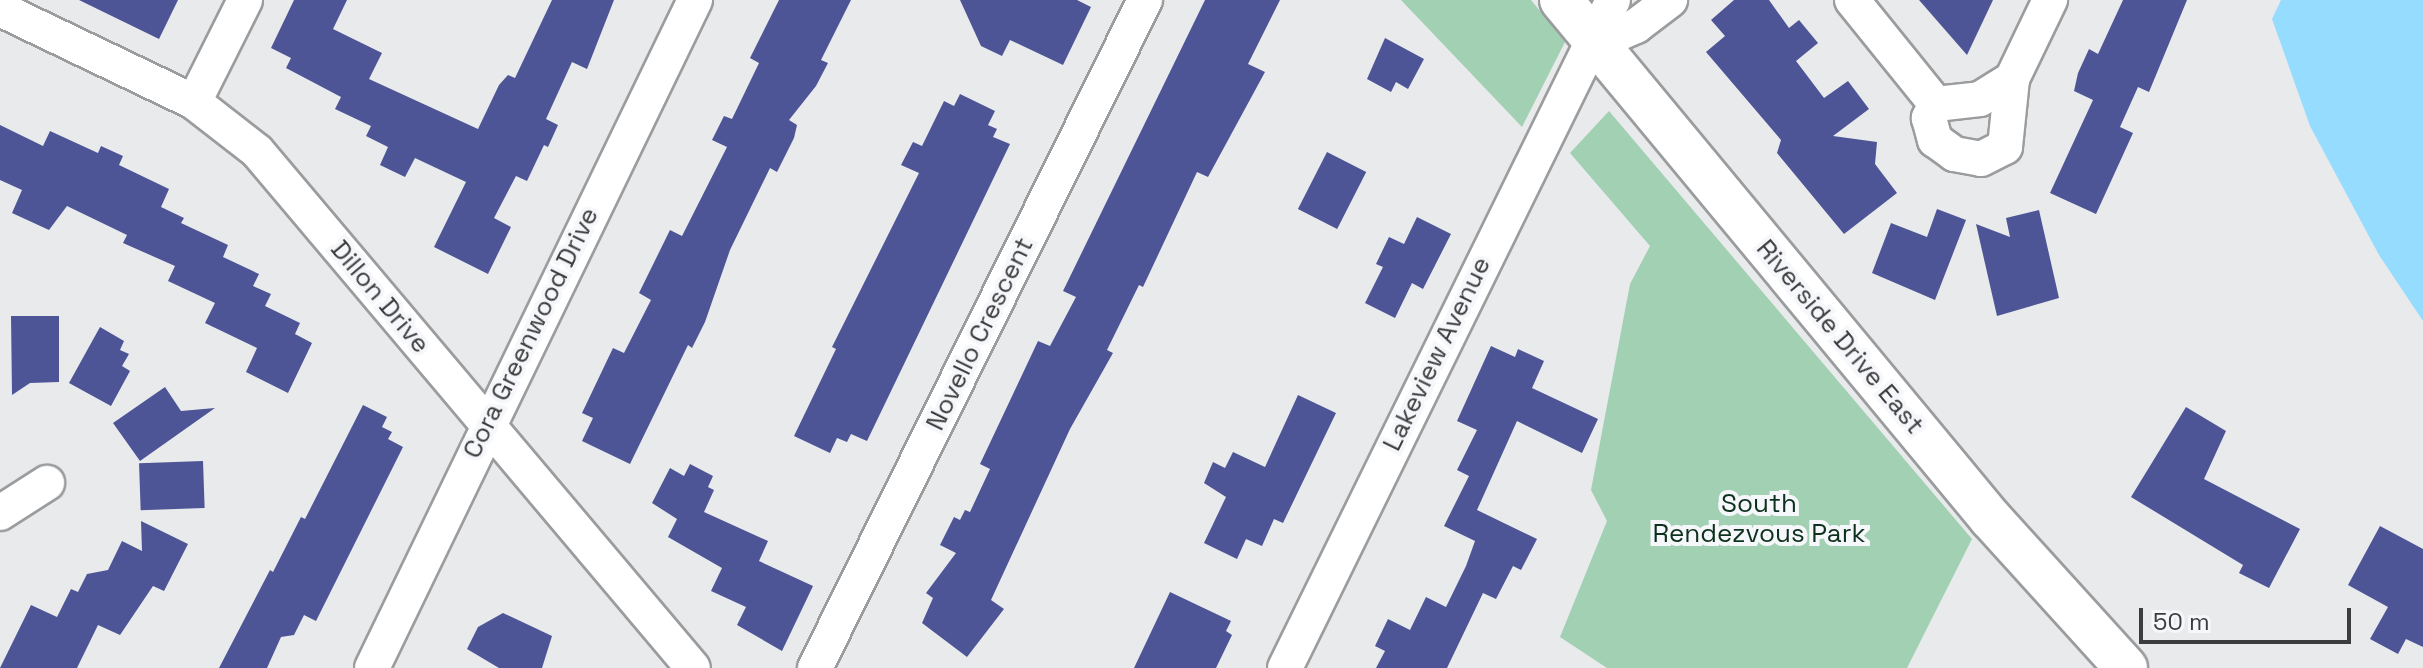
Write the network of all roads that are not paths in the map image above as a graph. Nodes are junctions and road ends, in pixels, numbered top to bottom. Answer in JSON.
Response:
{"nodes":[{"id":1,"x":245,"y":0,"type":"edge"},
{"id":2,"x":695,"y":0,"type":"edge"},
{"id":3,"x":1145,"y":0,"type":"edge"},
{"id":4,"x":1561,"y":0,"type":"edge"},
{"id":5,"x":1613,"y":0,"type":"edge"},
{"id":6,"x":1670,"y":0,"type":"edge"},
{"id":7,"x":1852,"y":0,"type":"edge"},
{"id":8,"x":2050,"y":0,"type":"edge"},
{"id":9,"x":0,"y":9,"type":"edge"},
{"id":10,"x":1595,"y":44,"type":"junction"},
{"id":11,"x":2012,"y":79,"type":"junction"},
{"id":12,"x":194,"y":102,"type":"junction"},
{"id":13,"x":1936,"y":104,"type":"junction"},
{"id":14,"x":488,"y":426,"type":"junction"},
{"id":15,"x":47,"y":483,"type":"dead end"},
{"id":16,"x":0,"y":513,"type":"edge"},
{"id":17,"x":372,"y":668,"type":"edge"},
{"id":18,"x":693,"y":668,"type":"edge"},
{"id":19,"x":815,"y":668,"type":"edge"},
{"id":20,"x":1285,"y":668,"type":"edge"},
{"id":21,"x":2126,"y":668,"type":"edge"}],
"edges":[{"from":1,"to":12,"type":"street"},
{"from":2,"to":14,"type":"street","name":"Cora Greenwood Drive"},
{"from":3,"to":19,"type":"street","name":"Novello Crescent"},
{"from":4,"to":10,"type":"main road","name":"Riverside Drive East"},
{"from":5,"to":10,"type":"street","name":"Lakeview Avenue"},
{"from":6,"to":10,"type":"street"},
{"from":7,"to":13,"type":"street"},
{"from":8,"to":11,"type":"street"},
{"from":9,"to":12,"type":"street","name":"Dillon Drive"},
{"from":10,"to":20,"type":"street","name":"Lakeview Avenue"},
{"from":10,"to":21,"type":"main road","name":"Riverside Drive East"},
{"from":11,"to":13,"type":"street"},
{"from":11,"to":13,"type":"street"},
{"from":12,"to":14,"type":"street","name":"Dillon Drive"},
{"from":14,"to":17,"type":"street","name":"Cora Greenwood Drive"},
{"from":14,"to":18,"type":"street","name":"Dillon Drive"},
{"from":15,"to":16,"type":"street"}]}
